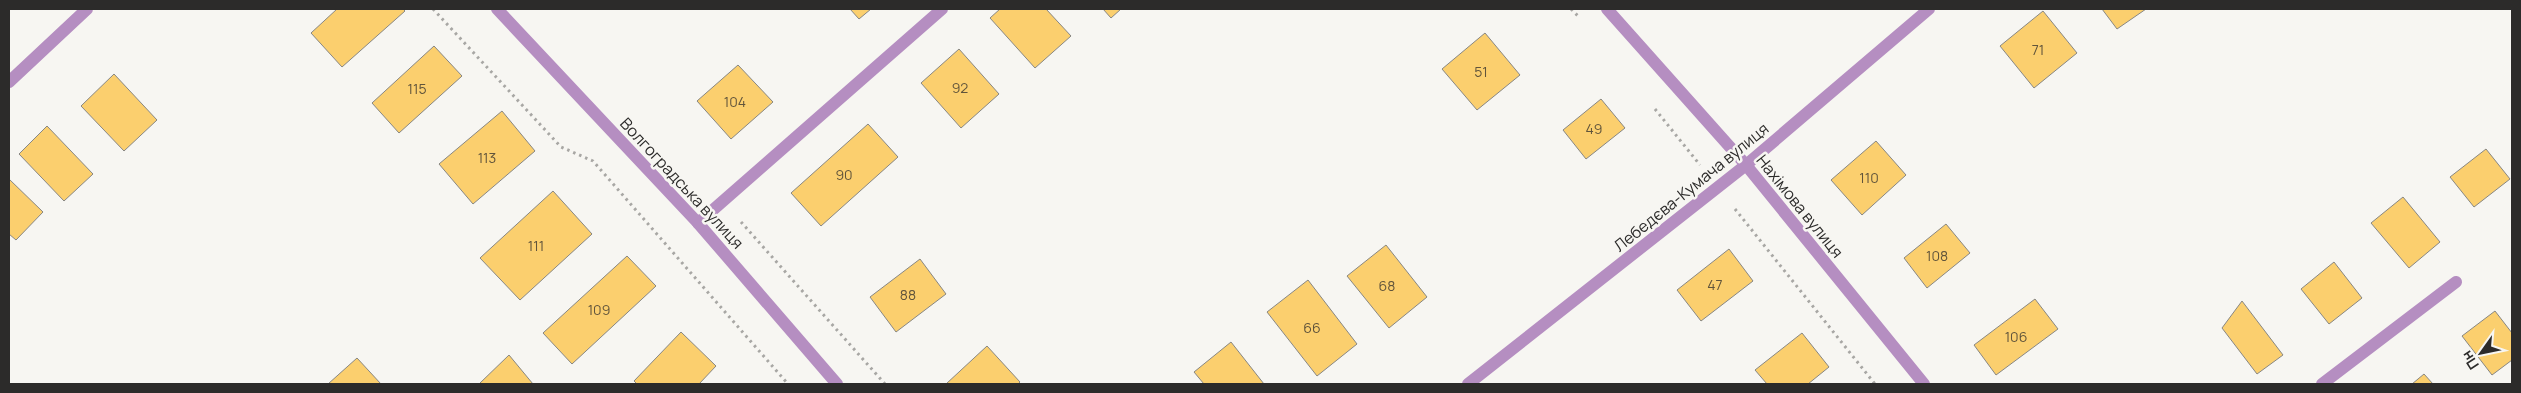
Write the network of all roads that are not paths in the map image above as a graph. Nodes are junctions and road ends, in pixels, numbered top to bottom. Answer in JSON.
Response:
{"nodes":[{"id":1,"x":87,"y":9,"type":"edge"},
{"id":2,"x":497,"y":9,"type":"edge"},
{"id":3,"x":942,"y":9,"type":"edge"},
{"id":4,"x":1607,"y":9,"type":"edge"},
{"id":5,"x":1929,"y":9,"type":"edge"},
{"id":6,"x":9,"y":82,"type":"edge"},
{"id":7,"x":1746,"y":165,"type":"junction"},
{"id":8,"x":698,"y":222,"type":"junction"},
{"id":9,"x":2456,"y":282,"type":"dead end"},
{"id":10,"x":837,"y":384,"type":"edge"},
{"id":11,"x":1468,"y":384,"type":"edge"},
{"id":12,"x":1924,"y":384,"type":"edge"},
{"id":13,"x":2322,"y":384,"type":"edge"}],
"edges":[{"from":1,"to":6,"type":"street"},
{"from":2,"to":8,"type":"street","name":"Волгоградська вулиця"},
{"from":3,"to":8,"type":"street"},
{"from":4,"to":7,"type":"street","name":"Нахімова вулиця"},
{"from":5,"to":7,"type":"street","name":"Лебедєва-Кумача вулиця"},
{"from":7,"to":11,"type":"street","name":"Лебедєва-Кумача вулиця"},
{"from":7,"to":12,"type":"street","name":"Нахімова вулиця"},
{"from":8,"to":10,"type":"street","name":"Волгоградська вулиця"},
{"from":9,"to":13,"type":"street"}]}
